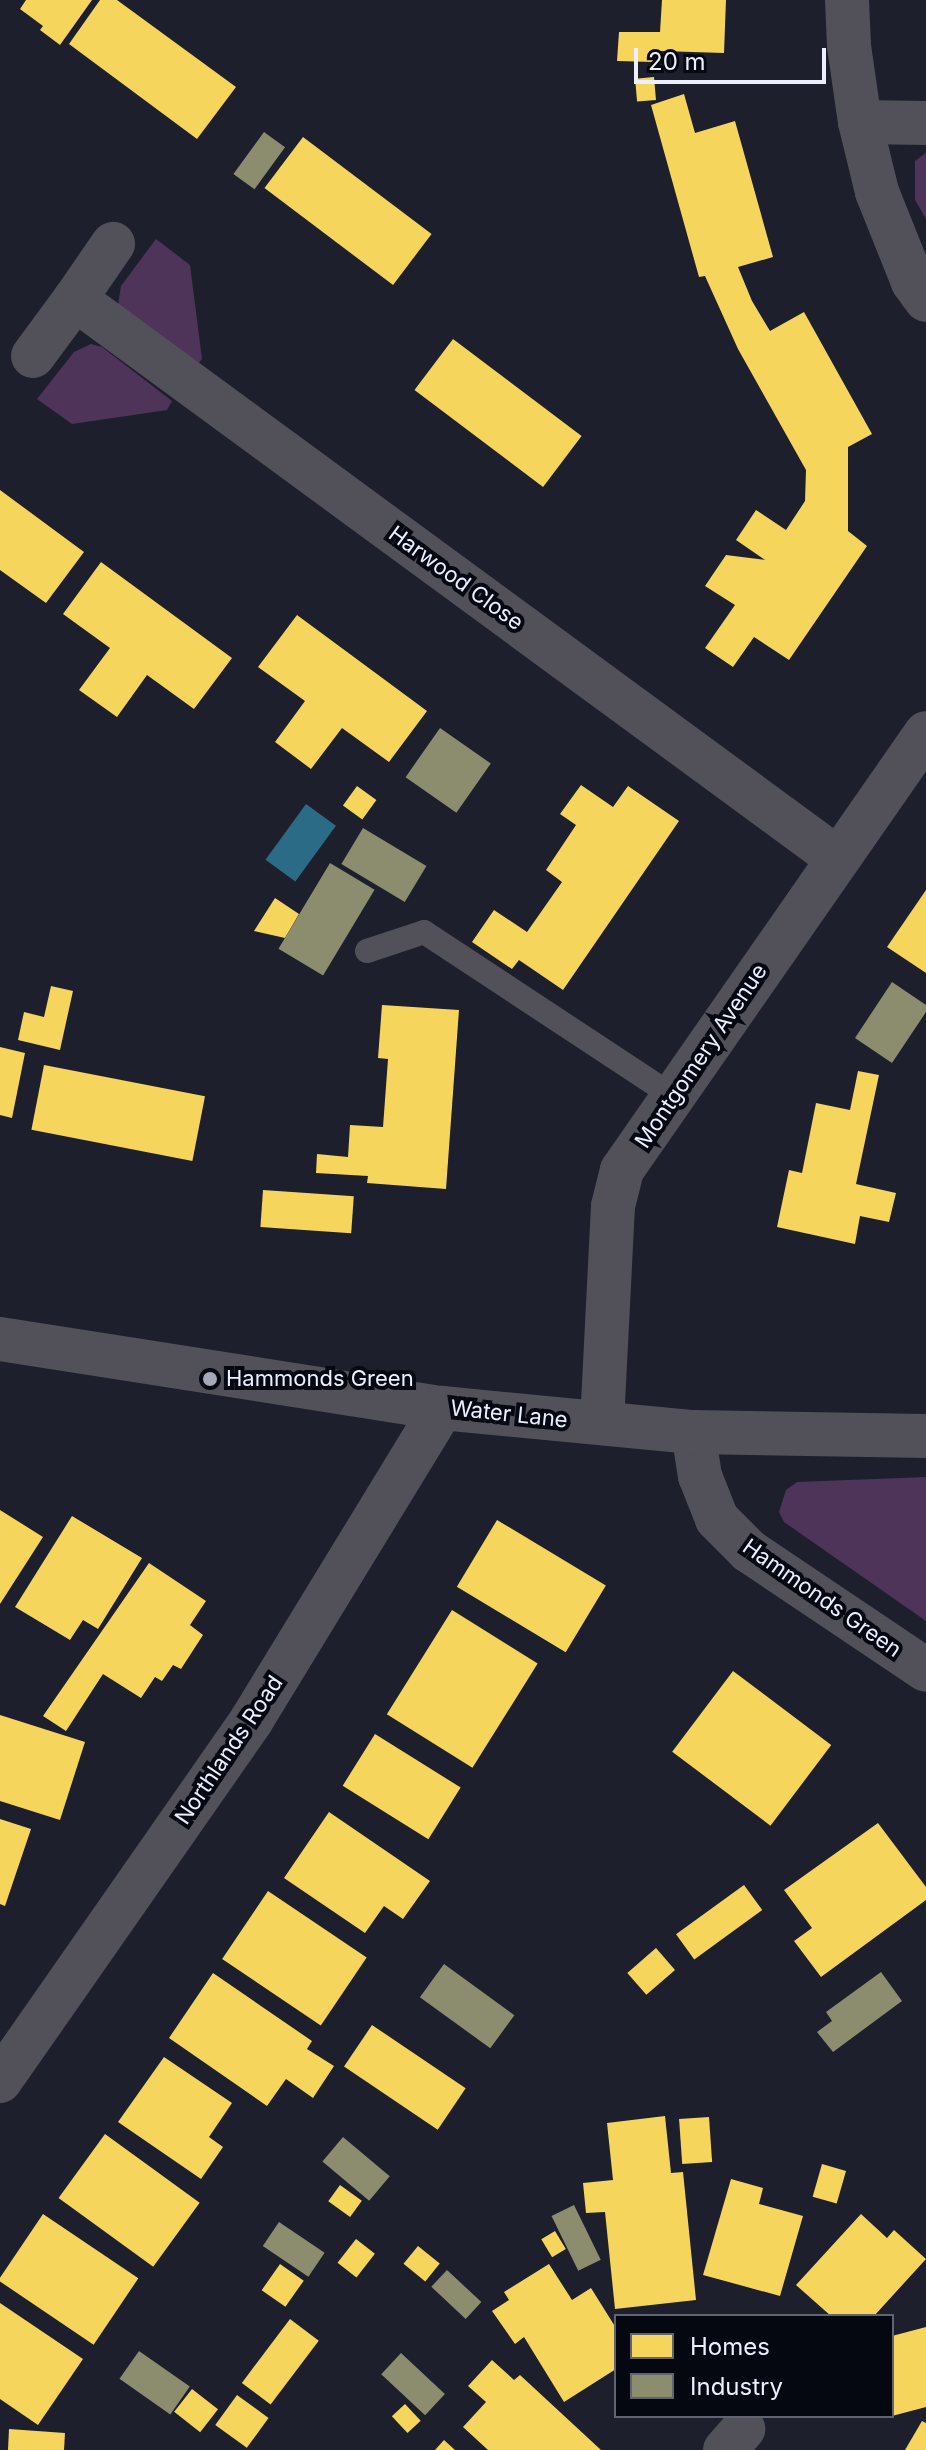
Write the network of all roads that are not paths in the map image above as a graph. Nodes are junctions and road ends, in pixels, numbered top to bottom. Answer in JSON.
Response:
{"nodes":[{"id":1,"x":847,"y":0,"type":"edge"},
{"id":2,"x":860,"y":122,"type":"junction"},
{"id":3,"x":926,"y":123,"type":"edge"},
{"id":4,"x":113,"y":244,"type":"dead end"},
{"id":5,"x":75,"y":299,"type":"junction"},
{"id":6,"x":926,"y":300,"type":"edge"},
{"id":7,"x":33,"y":356,"type":"dead end"},
{"id":8,"x":926,"y":733,"type":"edge"},
{"id":9,"x":837,"y":858,"type":"junction"},
{"id":10,"x":367,"y":951,"type":"dead end"},
{"id":11,"x":673,"y":1096,"type":"junction"},
{"id":12,"x":0,"y":1339,"type":"edge"},
{"id":13,"x":442,"y":1408,"type":"junction"},
{"id":14,"x":602,"y":1423,"type":"junction"},
{"id":15,"x":693,"y":1432,"type":"junction"},
{"id":16,"x":926,"y":1436,"type":"edge"},
{"id":17,"x":926,"y":1670,"type":"edge"},
{"id":18,"x":0,"y":2081,"type":"edge"}],
"edges":[{"from":1,"to":2,"type":"street"},
{"from":2,"to":3,"type":"street"},
{"from":2,"to":6,"type":"street"},
{"from":4,"to":5,"type":"street"},
{"from":5,"to":7,"type":"street"},
{"from":5,"to":9,"type":"street","name":"Harwood Close"},
{"from":8,"to":9,"type":"street","name":"Montgomery Avenue"},
{"from":9,"to":11,"type":"street","name":"Montgomery Avenue"},
{"from":10,"to":11,"type":"lane"},
{"from":11,"to":14,"type":"street","name":"Montgomery Avenue"},
{"from":12,"to":13,"type":"street","name":"Water Lane"},
{"from":13,"to":14,"type":"street","name":"Water Lane"},
{"from":13,"to":18,"type":"street","name":"Northlands Road"},
{"from":14,"to":15,"type":"street","name":"Water Lane"},
{"from":15,"to":16,"type":"street","name":"Water Lane"},
{"from":15,"to":17,"type":"street","name":"Hammonds Green"}]}
